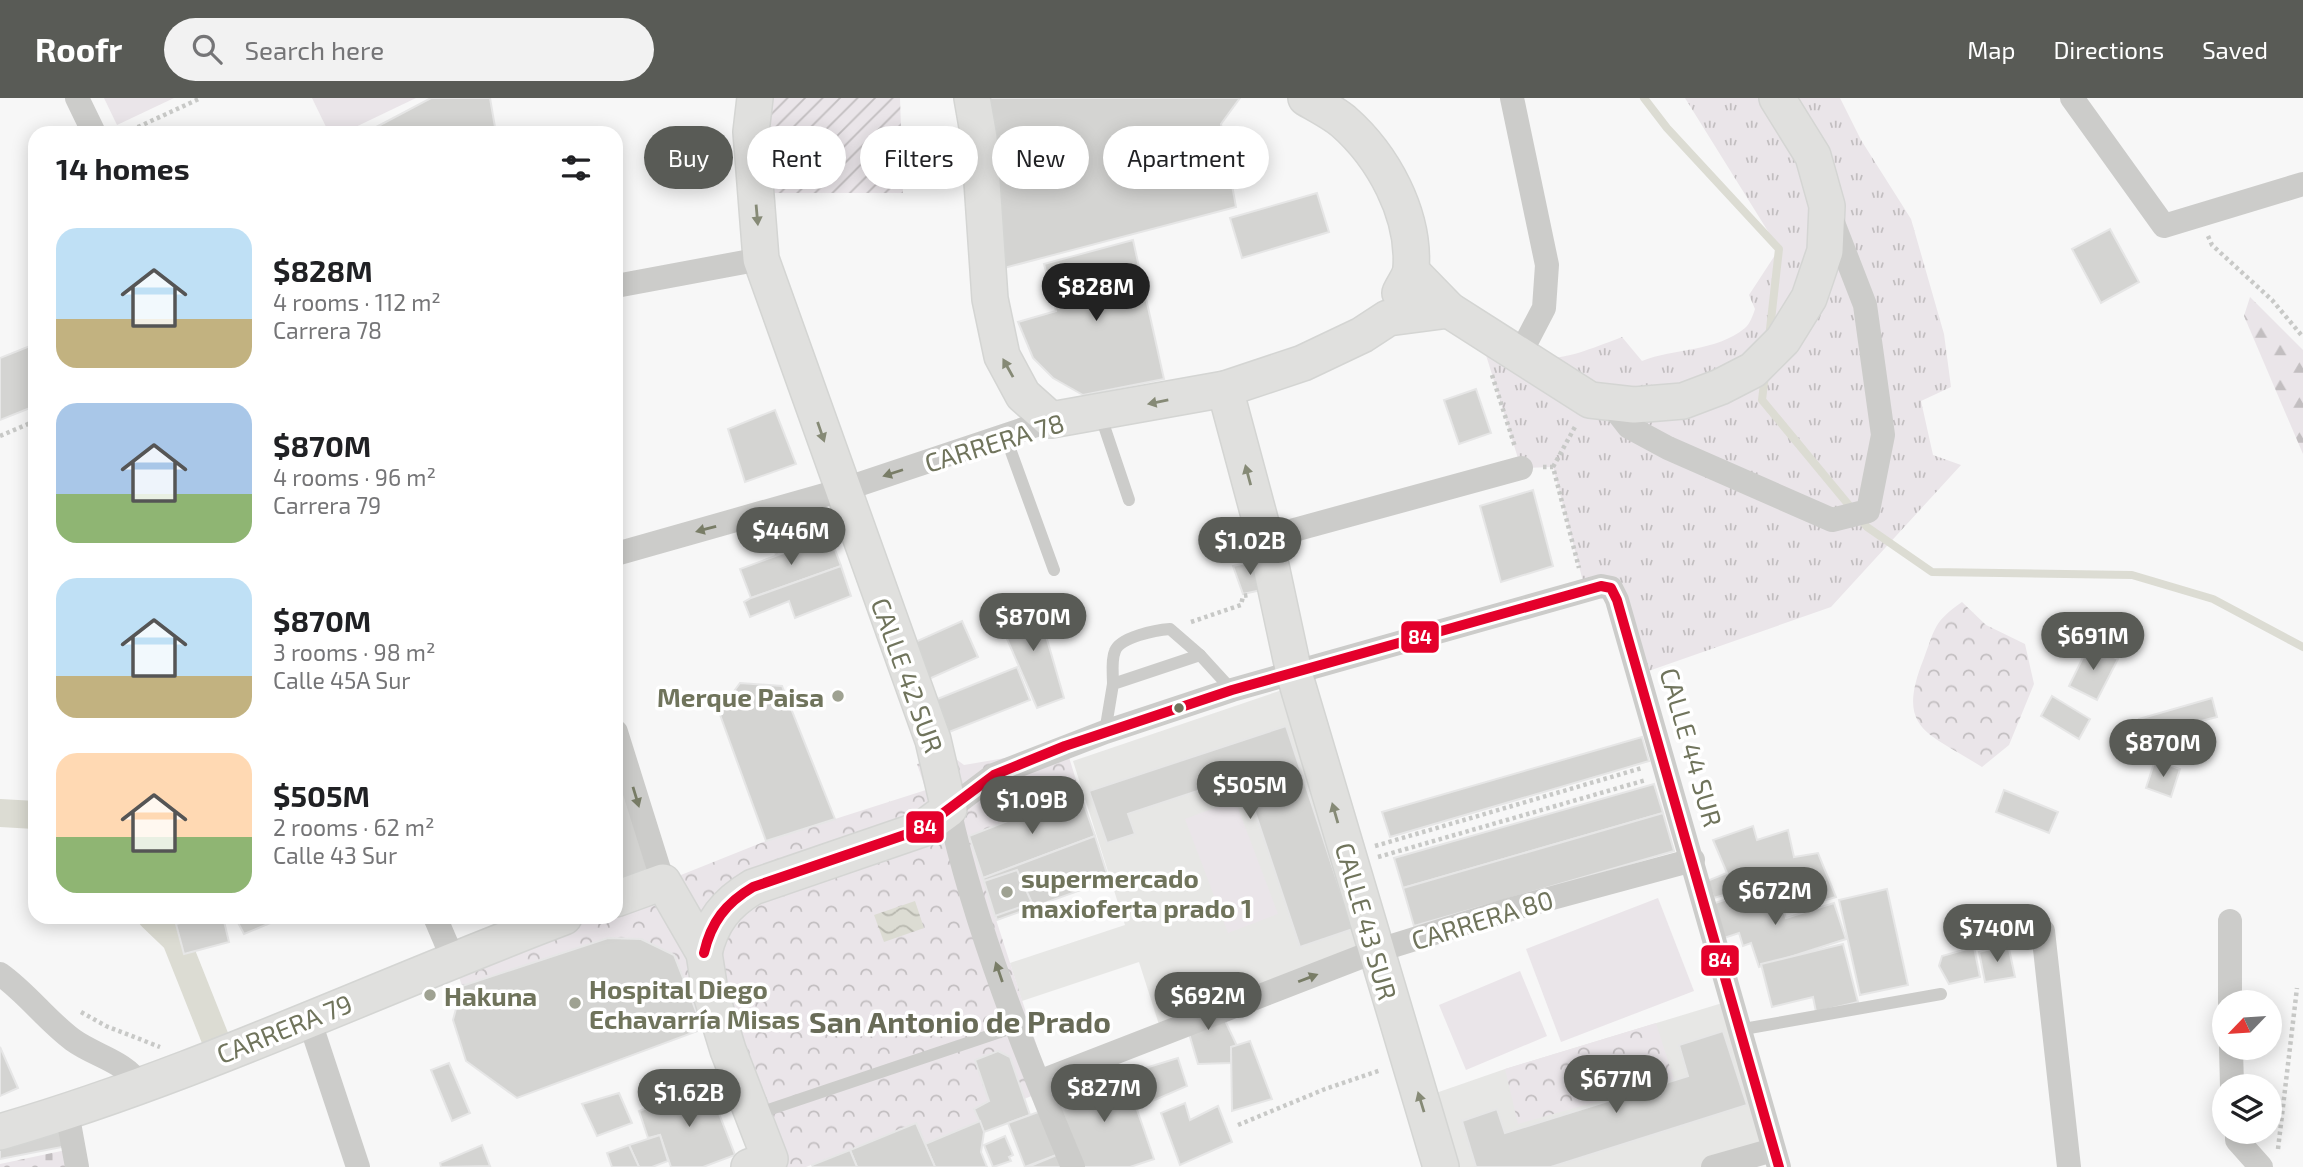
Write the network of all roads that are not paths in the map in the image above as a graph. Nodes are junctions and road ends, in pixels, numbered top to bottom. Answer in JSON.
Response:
{"nodes":[{"id":1,"x":77,"y":98,"type":"edge"},
{"id":2,"x":755,"y":98,"type":"edge"},
{"id":3,"x":972,"y":98,"type":"edge"},
{"id":4,"x":1306,"y":98,"type":"edge"},
{"id":5,"x":1512,"y":98,"type":"edge"},
{"id":6,"x":1777,"y":98,"type":"edge"},
{"id":7,"x":2072,"y":98,"type":"edge"},
{"id":8,"x":91,"y":126,"type":"edge"},
{"id":9,"x":2303,"y":184,"type":"edge"},
{"id":10,"x":1827,"y":206,"type":"junction"},
{"id":11,"x":761,"y":259,"type":"junction"},
{"id":12,"x":1411,"y":271,"type":"junction"},
{"id":13,"x":623,"y":285,"type":"edge"},
{"id":14,"x":1449,"y":310,"type":"junction"},
{"id":15,"x":1388,"y":318,"type":"junction"},
{"id":16,"x":1504,"y":361,"type":"junction"},
{"id":17,"x":1225,"y":389,"type":"junction"},
{"id":18,"x":1612,"y":403,"type":"junction"},
{"id":19,"x":1100,"y":413,"type":"junction"},
{"id":20,"x":1051,"y":421,"type":"junction"},
{"id":21,"x":1005,"y":435,"type":"junction"},
{"id":22,"x":1521,"y":468,"type":"road end"},
{"id":23,"x":842,"y":489,"type":"junction"},
{"id":24,"x":1129,"y":500,"type":"dead end"},
{"id":25,"x":1265,"y":538,"type":"junction"},
{"id":26,"x":623,"y":552,"type":"edge"},
{"id":27,"x":1054,"y":570,"type":"dead end"},
{"id":28,"x":1200,"y":655,"type":"junction"},
{"id":29,"x":1294,"y":673,"type":"junction"},
{"id":30,"x":1113,"y":684,"type":"junction"},
{"id":31,"x":1232,"y":690,"type":"junction"},
{"id":32,"x":1105,"y":732,"type":"junction"},
{"id":33,"x":623,"y":753,"type":"edge"},
{"id":34,"x":948,"y":810,"type":"junction"},
{"id":35,"x":1693,"y":860,"type":"junction"},
{"id":36,"x":668,"y":890,"type":"junction"},
{"id":37,"x":623,"y":898,"type":"edge"},
{"id":38,"x":733,"y":899,"type":"junction"},
{"id":39,"x":2230,"y":921,"type":"dead end"},
{"id":40,"x":438,"y":924,"type":"edge"},
{"id":41,"x":546,"y":924,"type":"edge"},
{"id":42,"x":2043,"y":931,"type":"dead end"},
{"id":43,"x":1376,"y":951,"type":"junction"},
{"id":44,"x":704,"y":953,"type":"junction"},
{"id":45,"x":453,"y":959,"type":"junction"},
{"id":46,"x":0,"y":974,"type":"edge"},
{"id":47,"x":2231,"y":990,"type":"edge"},
{"id":48,"x":1941,"y":994,"type":"dead end"},
{"id":49,"x":309,"y":1019,"type":"junction"},
{"id":50,"x":1018,"y":1026,"type":"junction"},
{"id":51,"x":1738,"y":1030,"type":"junction"},
{"id":52,"x":1039,"y":1082,"type":"junction"},
{"id":53,"x":140,"y":1085,"type":"junction"},
{"id":54,"x":67,"y":1112,"type":"junction"},
{"id":55,"x":753,"y":1115,"type":"junction"},
{"id":56,"x":0,"y":1132,"type":"edge"},
{"id":57,"x":2244,"y":1144,"type":"edge"},
{"id":58,"x":1776,"y":1159,"type":"edge"},
{"id":59,"x":2269,"y":1160,"type":"edge"},
{"id":60,"x":764,"y":1164,"type":"edge"},
{"id":61,"x":77,"y":1167,"type":"edge"},
{"id":62,"x":358,"y":1167,"type":"edge"},
{"id":63,"x":1073,"y":1167,"type":"edge"},
{"id":64,"x":1441,"y":1167,"type":"edge"},
{"id":65,"x":1713,"y":1167,"type":"edge"},
{"id":66,"x":2069,"y":1167,"type":"edge"}],
"edges":[{"from":1,"to":8,"type":"street"},
{"from":2,"to":11,"type":"main road","name":"CALLE 42 SUR","one_way":true},
{"from":20,"to":3,"type":"main road","one_way":true},
{"from":4,"to":12,"type":"main road"},
{"from":5,"to":16,"type":"street"},
{"from":6,"to":10,"type":"main road"},
{"from":7,"to":9,"type":"street"},
{"from":10,"to":18,"type":"main road"},
{"from":10,"to":18,"type":"street"},
{"from":11,"to":13,"type":"street"},
{"from":11,"to":23,"type":"main road","name":"CALLE 42 SUR","one_way":true},
{"from":12,"to":14,"type":"main road"},
{"from":12,"to":15,"type":"main road"},
{"from":14,"to":15,"type":"main road","name":"CARRERA 78"},
{"from":14,"to":16,"type":"main road"},
{"from":15,"to":17,"type":"main road","name":"CARRERA 78"},
{"from":16,"to":18,"type":"main road"},
{"from":17,"to":19,"type":"main road","name":"CARRERA 78","one_way":true},
{"from":25,"to":17,"type":"main road","name":"CALLE 43 SUR","one_way":true},
{"from":19,"to":20,"type":"main road","name":"CARRERA 78"},
{"from":19,"to":24,"type":"lane"},
{"from":20,"to":21,"type":"street","name":"CARRERA 78"},
{"from":21,"to":23,"type":"street","name":"CARRERA 78","one_way":true},
{"from":21,"to":27,"type":"lane"},
{"from":22,"to":25,"type":"street"},
{"from":23,"to":26,"type":"street","name":"CARRERA 78","one_way":true},
{"from":23,"to":34,"type":"main road","name":"CALLE 42 SUR"},
{"from":25,"to":29,"type":"main road","name":"CALLE 43 SUR"},
{"from":28,"to":30,"type":"lane"},
{"from":28,"to":30,"type":"lane"},
{"from":28,"to":31,"type":"lane"},
{"from":29,"to":31,"type":"street"},
{"from":29,"to":35,"type":"street","name":"CALLE 44 SUR"},
{"from":43,"to":29,"type":"main road","name":"CALLE 43 SUR","one_way":true},
{"from":30,"to":32,"type":"lane"},
{"from":31,"to":32,"type":"street"},
{"from":32,"to":34,"type":"street"},
{"from":33,"to":36,"type":"street","one_way":true},
{"from":34,"to":38,"type":"main road"},
{"from":50,"to":34,"type":"street","name":"CALLE 42 SUR","one_way":true},
{"from":35,"to":43,"type":"street","name":"CARRERA 80"},
{"from":35,"to":51,"type":"street","name":"CALLE 44 SUR"},
{"from":36,"to":37,"type":"main road"},
{"from":36,"to":38,"type":"main road"},
{"from":36,"to":44,"type":"main road"},
{"from":38,"to":44,"type":"main road"},
{"from":39,"to":47,"type":"street"},
{"from":40,"to":45,"type":"street"},
{"from":41,"to":45,"type":"main road","name":"CARRERA 79"},
{"from":42,"to":66,"type":"street"},
{"from":52,"to":43,"type":"street","name":"CARRERA 80","one_way":true},
{"from":64,"to":43,"type":"main road","name":"CALLE 43 SUR","one_way":true},
{"from":44,"to":55,"type":"main road"},
{"from":45,"to":49,"type":"main road","name":"CARRERA 79"},
{"from":46,"to":53,"type":"street"},
{"from":48,"to":51,"type":"lane"},
{"from":49,"to":53,"type":"main road","name":"CARRERA 79"},
{"from":49,"to":62,"type":"street"},
{"from":50,"to":52,"type":"street","name":"CALLE 42 SUR"},
{"from":50,"to":55,"type":"lane"},
{"from":51,"to":58,"type":"street","name":"CALLE 44 SUR"},
{"from":52,"to":63,"type":"street","name":"CALLE 42 SUR"},
{"from":53,"to":54,"type":"main road","name":"CARRERA 79"},
{"from":54,"to":56,"type":"main road","name":"CARRERA 79"},
{"from":54,"to":61,"type":"street"},
{"from":55,"to":60,"type":"main road"},
{"from":57,"to":59,"type":"street"},
{"from":58,"to":65,"type":"street"}]}
